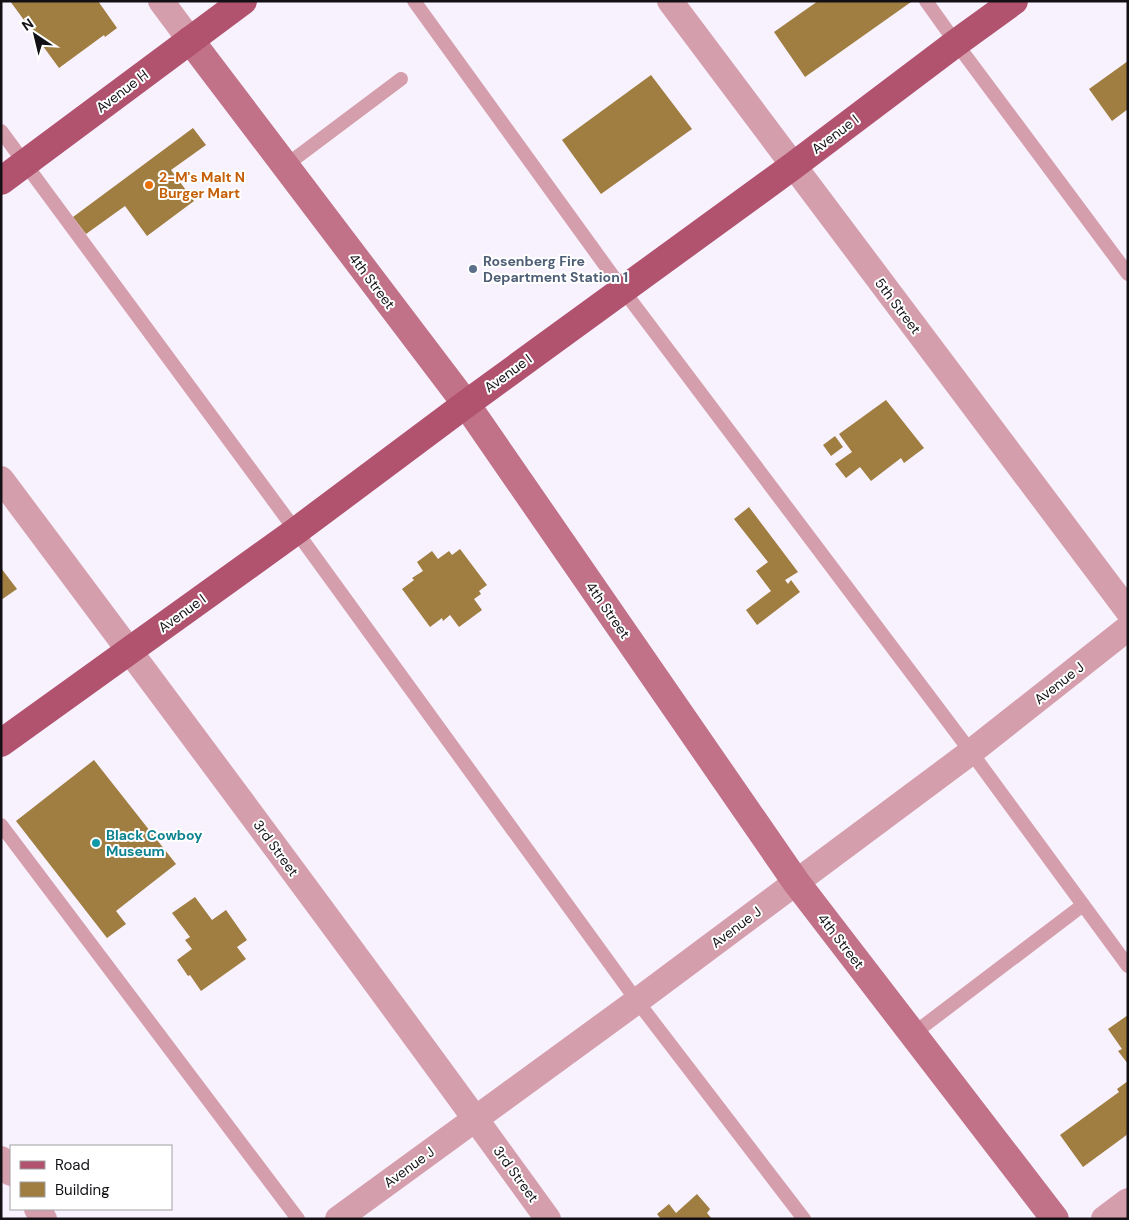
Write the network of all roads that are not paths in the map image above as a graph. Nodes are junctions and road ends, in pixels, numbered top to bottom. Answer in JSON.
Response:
{"nodes":[{"id":1,"x":161,"y":1,"type":"edge"},
{"id":2,"x":243,"y":1,"type":"edge"},
{"id":3,"x":414,"y":1,"type":"edge"},
{"id":4,"x":670,"y":1,"type":"edge"},
{"id":5,"x":926,"y":1,"type":"edge"},
{"id":6,"x":1001,"y":5,"type":"edge"},
{"id":7,"x":190,"y":40,"type":"junction"},
{"id":8,"x":956,"y":44,"type":"junction"},
{"id":9,"x":401,"y":79,"type":"dead end"},
{"id":10,"x":1,"y":132,"type":"edge"},
{"id":11,"x":25,"y":163,"type":"junction"},
{"id":12,"x":285,"y":166,"type":"junction"},
{"id":13,"x":792,"y":166,"type":"junction"},
{"id":14,"x":1,"y":181,"type":"edge"},
{"id":15,"x":1128,"y":274,"type":"edge"},
{"id":16,"x":623,"y":290,"type":"junction"},
{"id":17,"x":466,"y":404,"type":"junction"},
{"id":18,"x":1,"y":479,"type":"edge"},
{"id":19,"x":296,"y":531,"type":"junction"},
{"id":20,"x":1128,"y":611,"type":"edge"},
{"id":21,"x":1128,"y":628,"type":"edge"},
{"id":22,"x":130,"y":651,"type":"junction"},
{"id":23,"x":1,"y":743,"type":"edge"},
{"id":24,"x":971,"y":752,"type":"junction"},
{"id":25,"x":1,"y":825,"type":"edge"},
{"id":26,"x":796,"y":882,"type":"junction"},
{"id":27,"x":1083,"y":906,"type":"junction"},
{"id":28,"x":1128,"y":966,"type":"edge"},
{"id":29,"x":637,"y":1000,"type":"junction"},
{"id":30,"x":913,"y":1034,"type":"junction"},
{"id":31,"x":476,"y":1119,"type":"junction"},
{"id":32,"x":1,"y":1159,"type":"edge"},
{"id":33,"x":10,"y":1172,"type":"edge"},
{"id":34,"x":1128,"y":1201,"type":"edge"},
{"id":35,"x":298,"y":1219,"type":"edge"},
{"id":36,"x":338,"y":1219,"type":"edge"},
{"id":37,"x":548,"y":1219,"type":"edge"},
{"id":38,"x":804,"y":1219,"type":"edge"},
{"id":39,"x":1055,"y":1219,"type":"edge"},
{"id":40,"x":1104,"y":1219,"type":"edge"}],
"edges":[{"from":1,"to":7,"type":"street","name":"4th Street"},
{"from":2,"to":7,"type":"main road","name":"Avenue H"},
{"from":3,"to":16,"type":"lane"},
{"from":4,"to":13,"type":"street","name":"5th Street"},
{"from":5,"to":8,"type":"lane"},
{"from":6,"to":8,"type":"main road","name":"Avenue I"},
{"from":7,"to":11,"type":"main road","name":"Avenue H"},
{"from":7,"to":12,"type":"street","name":"4th Street"},
{"from":8,"to":13,"type":"main road","name":"Avenue I"},
{"from":8,"to":15,"type":"lane"},
{"from":9,"to":12,"type":"lane"},
{"from":10,"to":11,"type":"lane"},
{"from":11,"to":14,"type":"main road","name":"Avenue H"},
{"from":11,"to":19,"type":"lane"},
{"from":12,"to":17,"type":"street","name":"4th Street"},
{"from":13,"to":16,"type":"main road","name":"Avenue I"},
{"from":13,"to":20,"type":"street","name":"5th Street"},
{"from":16,"to":17,"type":"main road","name":"Avenue I"},
{"from":16,"to":24,"type":"lane"},
{"from":17,"to":19,"type":"main road","name":"Avenue I"},
{"from":17,"to":26,"type":"street","name":"4th Street"},
{"from":18,"to":22,"type":"street","name":"3rd Street"},
{"from":19,"to":22,"type":"main road","name":"Avenue I"},
{"from":19,"to":29,"type":"lane"},
{"from":21,"to":24,"type":"street","name":"Avenue J"},
{"from":22,"to":23,"type":"main road","name":"Avenue I"},
{"from":22,"to":31,"type":"street","name":"3rd Street"},
{"from":24,"to":26,"type":"street","name":"Avenue J"},
{"from":24,"to":27,"type":"lane"},
{"from":25,"to":35,"type":"lane"},
{"from":26,"to":29,"type":"street","name":"Avenue J"},
{"from":26,"to":30,"type":"street","name":"4th Street"},
{"from":27,"to":28,"type":"lane"},
{"from":27,"to":30,"type":"lane"},
{"from":29,"to":31,"type":"street","name":"Avenue J"},
{"from":29,"to":38,"type":"lane"},
{"from":30,"to":39,"type":"street","name":"4th Street"},
{"from":31,"to":36,"type":"street","name":"Avenue J"},
{"from":31,"to":37,"type":"street","name":"3rd Street"},
{"from":32,"to":33,"type":"street"},
{"from":34,"to":40,"type":"street"}]}
